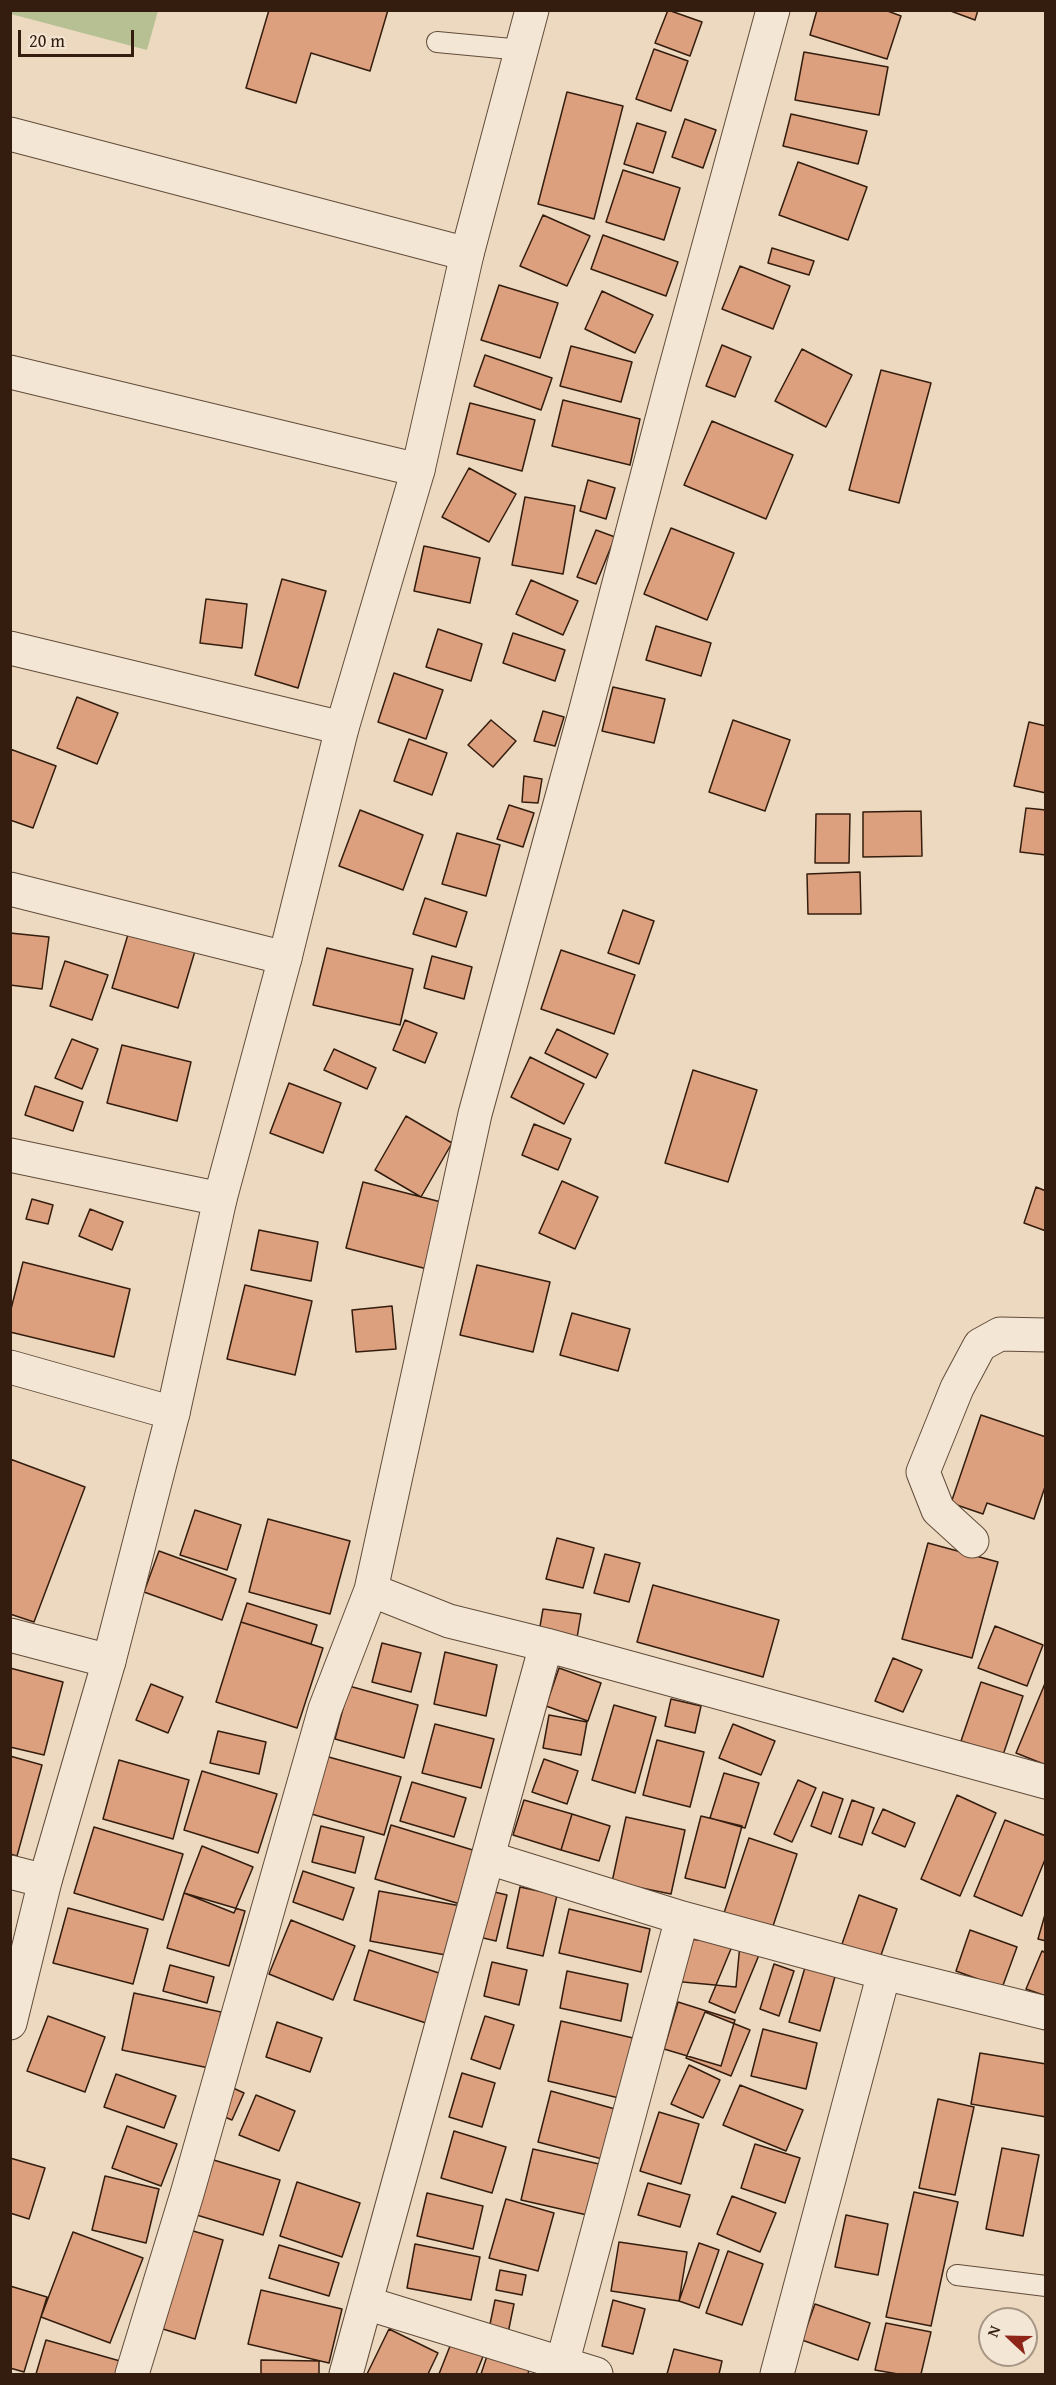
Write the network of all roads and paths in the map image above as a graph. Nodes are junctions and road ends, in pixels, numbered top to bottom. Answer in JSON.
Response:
{"nodes":[{"id":1,"x":532,"y":10,"type":"edge"},
{"id":2,"x":773,"y":10,"type":"edge"},
{"id":3,"x":437,"y":42,"type":"dead end"},
{"id":4,"x":522,"y":50,"type":"junction"},
{"id":5,"x":10,"y":134,"type":"edge"},
{"id":6,"x":467,"y":254,"type":"junction"},
{"id":7,"x":10,"y":372,"type":"edge"},
{"id":8,"x":418,"y":470,"type":"junction"},
{"id":9,"x":10,"y":648,"type":"edge"},
{"id":10,"x":342,"y":728,"type":"junction"},
{"id":11,"x":10,"y":889,"type":"edge"},
{"id":12,"x":285,"y":958,"type":"junction"},
{"id":13,"x":10,"y":1155,"type":"edge"},
{"id":14,"x":220,"y":1199,"type":"junction"},
{"id":15,"x":1046,"y":1335,"type":"edge"},
{"id":16,"x":10,"y":1367,"type":"edge"},
{"id":17,"x":172,"y":1413,"type":"junction"},
{"id":18,"x":972,"y":1541,"type":"dead end"},
{"id":19,"x":371,"y":1590,"type":"junction"},
{"id":20,"x":10,"y":1635,"type":"edge"},
{"id":21,"x":546,"y":1645,"type":"junction"},
{"id":22,"x":109,"y":1661,"type":"junction"},
{"id":23,"x":1046,"y":1782,"type":"edge"},
{"id":24,"x":489,"y":1858,"type":"junction"},
{"id":25,"x":10,"y":1872,"type":"edge"},
{"id":26,"x":45,"y":1881,"type":"junction"},
{"id":27,"x":682,"y":1918,"type":"junction"},
{"id":28,"x":884,"y":1974,"type":"junction"},
{"id":29,"x":1046,"y":2013,"type":"edge"},
{"id":30,"x":10,"y":2023,"type":"edge"},
{"id":31,"x":957,"y":2275,"type":"dead end"},
{"id":32,"x":1046,"y":2286,"type":"edge"},
{"id":33,"x":366,"y":2303,"type":"junction"},
{"id":34,"x":562,"y":2364,"type":"junction"},
{"id":35,"x":132,"y":2374,"type":"edge"},
{"id":36,"x":346,"y":2374,"type":"edge"},
{"id":37,"x":596,"y":2374,"type":"edge"},
{"id":38,"x":777,"y":2374,"type":"edge"}],
"edges":[{"from":1,"to":4,"type":"street"},
{"from":2,"to":19,"type":"street"},
{"from":3,"to":4,"type":"lane"},
{"from":4,"to":6,"type":"street"},
{"from":5,"to":6,"type":"street"},
{"from":6,"to":8,"type":"street"},
{"from":7,"to":8,"type":"street"},
{"from":8,"to":10,"type":"street"},
{"from":9,"to":10,"type":"street"},
{"from":10,"to":12,"type":"street"},
{"from":11,"to":12,"type":"street"},
{"from":12,"to":14,"type":"street"},
{"from":13,"to":14,"type":"street"},
{"from":14,"to":17,"type":"street"},
{"from":15,"to":18,"type":"street"},
{"from":16,"to":17,"type":"street"},
{"from":17,"to":22,"type":"street"},
{"from":19,"to":21,"type":"street"},
{"from":19,"to":35,"type":"street"},
{"from":20,"to":22,"type":"street"},
{"from":21,"to":23,"type":"street"},
{"from":21,"to":24,"type":"street"},
{"from":22,"to":26,"type":"street"},
{"from":24,"to":27,"type":"street"},
{"from":24,"to":33,"type":"street"},
{"from":25,"to":26,"type":"street"},
{"from":26,"to":30,"type":"street"},
{"from":27,"to":28,"type":"street"},
{"from":27,"to":34,"type":"street"},
{"from":28,"to":29,"type":"street"},
{"from":28,"to":38,"type":"street"},
{"from":31,"to":32,"type":"lane"},
{"from":33,"to":34,"type":"street"},
{"from":33,"to":36,"type":"street"},
{"from":34,"to":37,"type":"street"}]}
